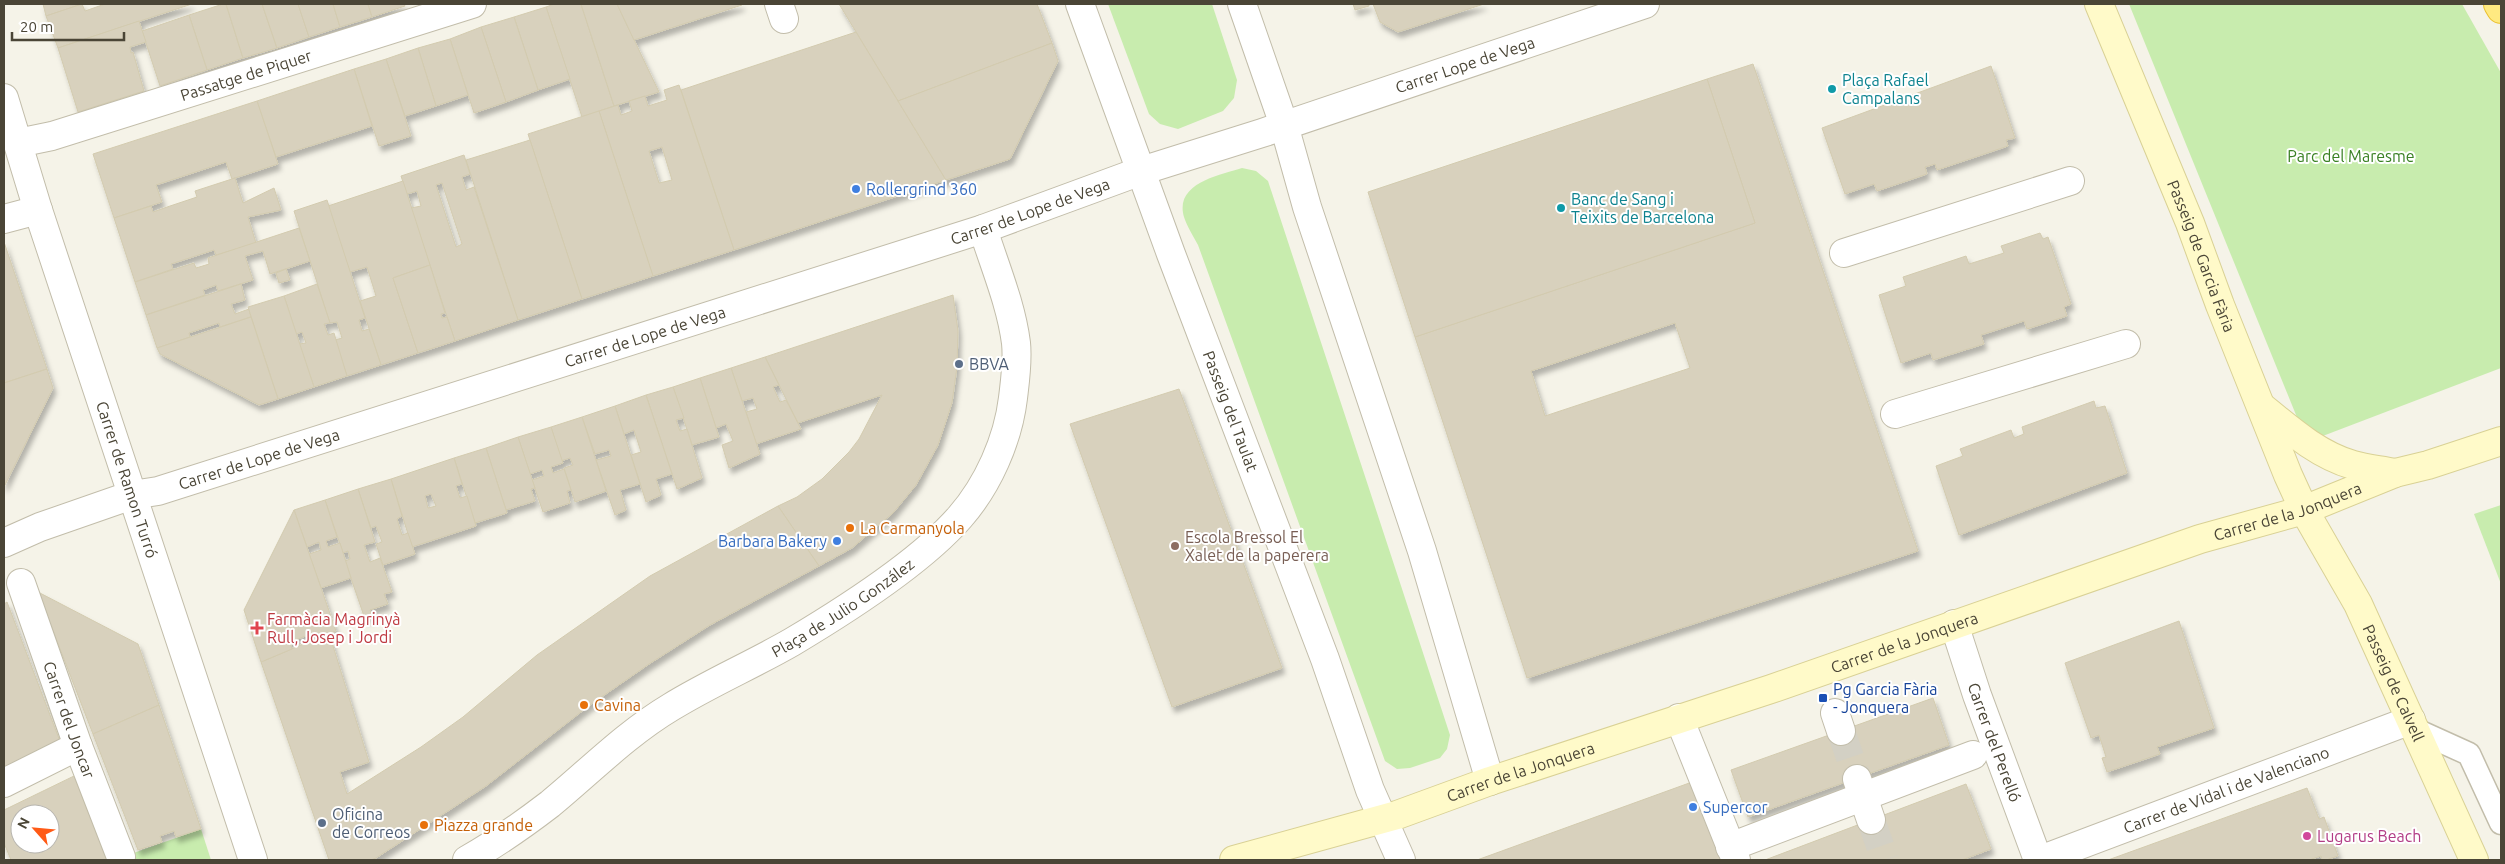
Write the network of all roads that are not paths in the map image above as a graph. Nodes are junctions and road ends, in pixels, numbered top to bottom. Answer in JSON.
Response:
{"nodes":[{"id":1,"x":472,"y":4,"type":"edge"},
{"id":2,"x":1080,"y":4,"type":"edge"},
{"id":3,"x":1242,"y":4,"type":"edge"},
{"id":4,"x":1644,"y":4,"type":"edge"},
{"id":5,"x":2099,"y":4,"type":"edge"},
{"id":6,"x":2498,"y":4,"type":"edge"},
{"id":7,"x":2501,"y":9,"type":"edge"},
{"id":8,"x":4,"y":98,"type":"edge"},
{"id":9,"x":1284,"y":126,"type":"junction"},
{"id":10,"x":18,"y":143,"type":"junction"},
{"id":11,"x":1141,"y":170,"type":"junction"},
{"id":12,"x":2070,"y":181,"type":"dead end"},
{"id":13,"x":38,"y":210,"type":"junction"},
{"id":14,"x":4,"y":219,"type":"edge"},
{"id":15,"x":983,"y":230,"type":"junction"},
{"id":16,"x":1844,"y":253,"type":"dead end"},
{"id":17,"x":2126,"y":344,"type":"dead end"},
{"id":18,"x":2259,"y":404,"type":"junction"},
{"id":19,"x":1895,"y":414,"type":"dead end"},
{"id":20,"x":2501,"y":440,"type":"edge"},
{"id":21,"x":2395,"y":473,"type":"junction"},
{"id":22,"x":132,"y":495,"type":"junction"},
{"id":23,"x":2304,"y":510,"type":"junction"},
{"id":24,"x":4,"y":543,"type":"edge"},
{"id":25,"x":21,"y":583,"type":"dead end"},
{"id":26,"x":1954,"y":624,"type":"junction"},
{"id":27,"x":1679,"y":718,"type":"junction"},
{"id":28,"x":2413,"y":725,"type":"junction"},
{"id":29,"x":78,"y":746,"type":"junction"},
{"id":30,"x":1973,"y":755,"type":"dead end"},
{"id":31,"x":1490,"y":781,"type":"junction"},
{"id":32,"x":4,"y":783,"type":"edge"},
{"id":33,"x":1381,"y":819,"type":"junction"},
{"id":34,"x":2501,"y":822,"type":"edge"},
{"id":35,"x":1733,"y":854,"type":"edge"},
{"id":36,"x":121,"y":857,"type":"dead end"},
{"id":37,"x":253,"y":860,"type":"edge"},
{"id":38,"x":467,"y":860,"type":"edge"},
{"id":39,"x":1234,"y":860,"type":"edge"},
{"id":40,"x":1401,"y":860,"type":"edge"},
{"id":41,"x":2039,"y":860,"type":"edge"},
{"id":42,"x":2474,"y":860,"type":"edge"}],
"edges":[{"from":1,"to":10,"type":"street","name":"Passatge de Piquer"},
{"from":2,"to":11,"type":"street","name":"Passeig del Taulat"},
{"from":3,"to":9,"type":"street"},
{"from":4,"to":9,"type":"street","name":"Carrer Lope de Vega"},
{"from":5,"to":18,"type":"main road","name":"Passeig de Garcia Fària"},
{"from":6,"to":7,"type":"highway"},
{"from":8,"to":10,"type":"street","name":"Carrer de Ramon Turró"},
{"from":9,"to":11,"type":"street","name":"Carrer de Lope de Vega"},
{"from":9,"to":31,"type":"street"},
{"from":10,"to":13,"type":"street","name":"Carrer de Ramon Turró"},
{"from":11,"to":15,"type":"street","name":"Carrer de Lope de Vega"},
{"from":11,"to":33,"type":"street","name":"Passeig del Taulat"},
{"from":12,"to":16,"type":"street"},
{"from":13,"to":14,"type":"street"},
{"from":13,"to":22,"type":"street","name":"Carrer de Ramon Turró"},
{"from":15,"to":22,"type":"street","name":"Carrer de Lope de Vega"},
{"from":15,"to":38,"type":"street","name":"Plaça de Julio González"},
{"from":17,"to":19,"type":"street"},
{"from":18,"to":21,"type":"main road"},
{"from":18,"to":23,"type":"main road","name":"Passeig de Garcia Fària"},
{"from":20,"to":21,"type":"main road","name":"Carrer de la Jonquera"},
{"from":21,"to":23,"type":"main road","name":"Carrer de la Jonquera"},
{"from":22,"to":24,"type":"street","name":"Carrer de Lope de Vega"},
{"from":22,"to":37,"type":"street","name":"Carrer de Ramon Turró"},
{"from":23,"to":26,"type":"main road","name":"Carrer de la Jonquera"},
{"from":23,"to":28,"type":"main road","name":"Passeig de Calvell"},
{"from":25,"to":29,"type":"street","name":"Carrer del Joncar"},
{"from":26,"to":27,"type":"main road","name":"Carrer de la Jonquera"},
{"from":26,"to":41,"type":"street","name":"Carrer del Perelló"},
{"from":27,"to":31,"type":"main road","name":"Carrer de la Jonquera"},
{"from":27,"to":35,"type":"street"},
{"from":28,"to":34,"type":"lane"},
{"from":28,"to":41,"type":"street","name":"Carrer de Vidal i de Valenciano"},
{"from":28,"to":42,"type":"main road","name":"Passeig de Calvell"},
{"from":29,"to":32,"type":"street"},
{"from":29,"to":36,"type":"street","name":"Carrer del Joncar"},
{"from":30,"to":35,"type":"street"},
{"from":31,"to":33,"type":"main road","name":"Carrer de la Jonquera"},
{"from":33,"to":39,"type":"main road","name":"Carrer de la Jonquera"},
{"from":33,"to":40,"type":"street","name":"Passeig del Taulat"}]}
